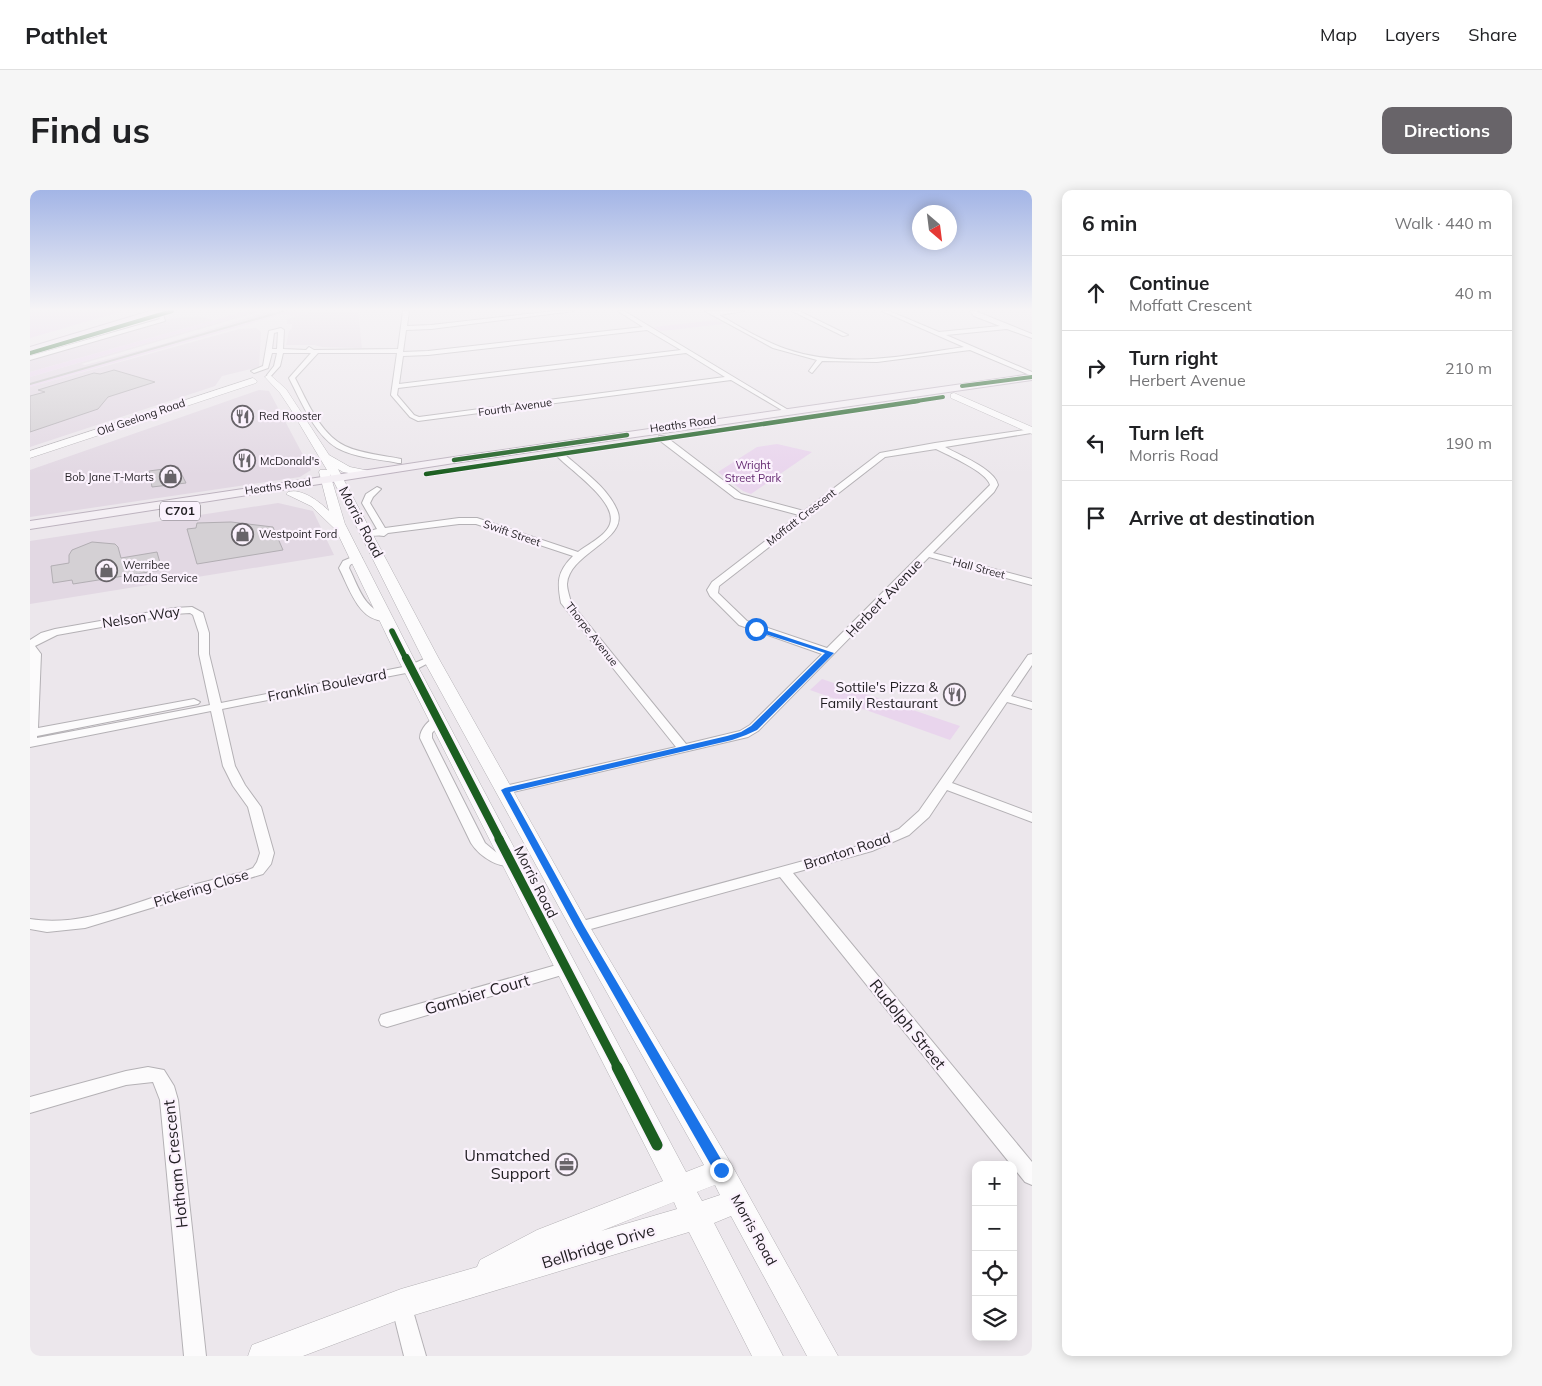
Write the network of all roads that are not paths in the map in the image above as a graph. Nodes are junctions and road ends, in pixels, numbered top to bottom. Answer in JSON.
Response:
{"nodes":[{"id":1,"x":266,"y":365,"type":"edge"},
{"id":2,"x":278,"y":365,"type":"edge"},
{"id":3,"x":302,"y":365,"type":"edge"},
{"id":4,"x":398,"y":365,"type":"edge"},
{"id":5,"x":566,"y":365,"type":"edge"},
{"id":6,"x":710,"y":365,"type":"edge"},
{"id":7,"x":816,"y":365,"type":"edge"},
{"id":8,"x":1010,"y":365,"type":"edge"},
{"id":9,"x":812,"y":371,"type":"dead end"},
{"id":10,"x":1032,"y":375,"type":"edge"},
{"id":11,"x":269,"y":376,"type":"junction"},
{"id":12,"x":247,"y":377,"type":"junction"},
{"id":13,"x":731,"y":378,"type":"junction"},
{"id":14,"x":1032,"y":385,"type":"edge"},
{"id":15,"x":395,"y":386,"type":"junction"},
{"id":16,"x":954,"y":392,"type":"junction"},
{"id":17,"x":965,"y":394,"type":"junction"},
{"id":18,"x":787,"y":411,"type":"junction"},
{"id":19,"x":137,"y":417,"type":"junction"},
{"id":20,"x":1032,"y":426,"type":"edge"},
{"id":21,"x":1032,"y":431,"type":"edge"},
{"id":22,"x":662,"y":438,"type":"junction"},
{"id":23,"x":935,"y":445,"type":"junction"},
{"id":24,"x":555,"y":450,"type":"junction"},
{"id":25,"x":30,"y":451,"type":"edge"},
{"id":26,"x":30,"y":455,"type":"edge"},
{"id":27,"x":325,"y":456,"type":"junction"},
{"id":28,"x":398,"y":461,"type":"dead end"},
{"id":29,"x":366,"y":473,"type":"junction"},
{"id":30,"x":334,"y":483,"type":"junction"},
{"id":31,"x":377,"y":489,"type":"dead end"},
{"id":32,"x":292,"y":494,"type":"junction"},
{"id":33,"x":804,"y":514,"type":"junction"},
{"id":34,"x":30,"y":525,"type":"edge"},
{"id":35,"x":342,"y":528,"type":"junction"},
{"id":36,"x":30,"y":533,"type":"edge"},
{"id":37,"x":375,"y":537,"type":"junction"},
{"id":38,"x":350,"y":544,"type":"junction"},
{"id":39,"x":927,"y":554,"type":"junction"},
{"id":40,"x":579,"y":555,"type":"junction"},
{"id":41,"x":1032,"y":582,"type":"edge"},
{"id":42,"x":30,"y":645,"type":"edge"},
{"id":43,"x":830,"y":653,"type":"junction"},
{"id":44,"x":1032,"y":656,"type":"edge"},
{"id":45,"x":431,"y":659,"type":"junction"},
{"id":46,"x":409,"y":665,"type":"junction"},
{"id":47,"x":1004,"y":697,"type":"junction"},
{"id":48,"x":214,"y":703,"type":"junction"},
{"id":49,"x":1032,"y":706,"type":"edge"},
{"id":50,"x":30,"y":739,"type":"edge"},
{"id":51,"x":683,"y":748,"type":"junction"},
{"id":52,"x":945,"y":785,"type":"junction"},
{"id":53,"x":505,"y":790,"type":"junction"},
{"id":54,"x":1032,"y":818,"type":"edge"},
{"id":55,"x":783,"y":871,"type":"junction"},
{"id":56,"x":30,"y":924,"type":"edge"},
{"id":57,"x":580,"y":927,"type":"junction"},
{"id":58,"x":549,"y":936,"type":"junction"},
{"id":59,"x":566,"y":968,"type":"junction"},
{"id":60,"x":387,"y":1020,"type":"dead end"},
{"id":61,"x":30,"y":1106,"type":"edge"},
{"id":62,"x":721,"y":1170,"type":"junction"},
{"id":63,"x":1032,"y":1176,"type":"edge"},
{"id":64,"x":679,"y":1187,"type":"junction"},
{"id":65,"x":738,"y":1201,"type":"junction"},
{"id":66,"x":695,"y":1217,"type":"junction"},
{"id":67,"x":457,"y":1287,"type":"junction"},
{"id":68,"x":402,"y":1304,"type":"junction"},
{"id":69,"x":195,"y":1356,"type":"edge"},
{"id":70,"x":263,"y":1356,"type":"edge"},
{"id":71,"x":415,"y":1356,"type":"edge"},
{"id":72,"x":768,"y":1356,"type":"edge"},
{"id":73,"x":823,"y":1356,"type":"edge"}],
"edges":[{"from":1,"to":12,"type":"street","name":"Old Geelong Road"},
{"from":2,"to":11,"type":"street","name":"Old Geelong Road"},
{"from":3,"to":28,"type":"street"},
{"from":4,"to":15,"type":"street"},
{"from":5,"to":15,"type":"street"},
{"from":6,"to":13,"type":"street"},
{"from":7,"to":9,"type":"street"},
{"from":8,"to":10,"type":"street"},
{"from":10,"to":16,"type":"main road","name":"Heaths Road","number":"C701"},
{"from":11,"to":12,"type":"street"},
{"from":11,"to":27,"type":"street","name":"Morris Road"},
{"from":12,"to":19,"type":"street","name":"Old Geelong Road"},
{"from":12,"to":19,"type":"street","name":"Old Geelong Road"},
{"from":12,"to":30,"type":"street","name":"Morris Road"},
{"from":13,"to":15,"type":"street","name":"Fourth Avenue"},
{"from":13,"to":18,"type":"street"},
{"from":14,"to":17,"type":"main road","name":"Heaths Road","number":"C701"},
{"from":16,"to":17,"type":"main road","name":"Heaths Road","number":"C701"},
{"from":16,"to":18,"type":"main road","name":"Heaths Road","number":"C701"},
{"from":16,"to":21,"type":"street"},
{"from":16,"to":22,"type":"main road","name":"Heaths Road","number":"C701"},
{"from":17,"to":20,"type":"street"},
{"from":18,"to":24,"type":"main road","name":"Heaths Road","number":"C701"},
{"from":19,"to":25,"type":"street","name":"Old Geelong Road"},
{"from":19,"to":26,"type":"street","name":"Old Geelong Road"},
{"from":21,"to":23,"type":"street","name":"Moffatt Crescent"},
{"from":22,"to":24,"type":"main road","name":"Heaths Road","number":"C701"},
{"from":22,"to":33,"type":"street"},
{"from":23,"to":33,"type":"street","name":"Moffatt Crescent"},
{"from":23,"to":39,"type":"street","name":"Herbert Avenue"},
{"from":24,"to":29,"type":"main road","name":"Heaths Road","number":"C701"},
{"from":24,"to":30,"type":"main road","name":"Heaths Road","number":"C701"},
{"from":24,"to":40,"type":"street","name":"Thorpe Avenue"},
{"from":27,"to":29,"type":"street"},
{"from":27,"to":30,"type":"street","name":"Morris Road"},
{"from":29,"to":30,"type":"main road","name":"Heaths Road","number":"C701"},
{"from":30,"to":32,"type":"main road","name":"Heaths Road","number":"C701"},
{"from":30,"to":34,"type":"main road","name":"Heaths Road","number":"C701"},
{"from":30,"to":35,"type":"street","name":"Morris Road"},
{"from":30,"to":37,"type":"street","name":"Morris Road"},
{"from":31,"to":37,"type":"street"},
{"from":32,"to":35,"type":"street"},
{"from":32,"to":36,"type":"main road","name":"Heaths Road","number":"C701"},
{"from":33,"to":43,"type":"street","name":"Moffatt Crescent"},
{"from":35,"to":38,"type":"street","name":"Morris Road"},
{"from":37,"to":38,"type":"street"},
{"from":37,"to":40,"type":"street","name":"Swift Street"},
{"from":37,"to":45,"type":"street","name":"Morris Road"},
{"from":38,"to":46,"type":"street","name":"Morris Road"},
{"from":39,"to":41,"type":"street","name":"Hall Street"},
{"from":39,"to":43,"type":"street","name":"Herbert Avenue"},
{"from":40,"to":51,"type":"street","name":"Thorpe Avenue"},
{"from":42,"to":48,"type":"street","name":"Nelson Way"},
{"from":42,"to":50,"type":"street"},
{"from":43,"to":51,"type":"street","name":"Herbert Avenue"},
{"from":44,"to":47,"type":"street","name":"Branton Road"},
{"from":45,"to":46,"type":"street","name":"Franklin Boulevard"},
{"from":45,"to":53,"type":"street","name":"Morris Road"},
{"from":46,"to":48,"type":"street","name":"Franklin Boulevard"},
{"from":46,"to":58,"type":"street","name":"Morris Road"},
{"from":47,"to":49,"type":"street"},
{"from":47,"to":52,"type":"street","name":"Branton Road"},
{"from":48,"to":50,"type":"street","name":"Franklin Boulevard"},
{"from":48,"to":56,"type":"street","name":"Pickering Close"},
{"from":51,"to":53,"type":"street","name":"Herbert Avenue"},
{"from":52,"to":54,"type":"street"},
{"from":52,"to":55,"type":"street","name":"Branton Road"},
{"from":53,"to":57,"type":"street","name":"Morris Road"},
{"from":55,"to":57,"type":"street","name":"Branton Road"},
{"from":55,"to":63,"type":"street","name":"Rudolph Street"},
{"from":57,"to":58,"type":"street"},
{"from":57,"to":62,"type":"street","name":"Morris Road"},
{"from":58,"to":59,"type":"street","name":"Morris Road"},
{"from":59,"to":60,"type":"street","name":"Gambier Court"},
{"from":59,"to":64,"type":"street","name":"Morris Road"},
{"from":61,"to":69,"type":"street","name":"Hotham Crescent"},
{"from":62,"to":64,"type":"street","name":"Bellbridge Drive"},
{"from":62,"to":65,"type":"street","name":"Morris Road"},
{"from":64,"to":66,"type":"street","name":"Morris Road"},
{"from":64,"to":67,"type":"street","name":"Bellbridge Drive"},
{"from":65,"to":66,"type":"street","name":"Bellbridge Drive"},
{"from":65,"to":73,"type":"street","name":"Morris Road"},
{"from":66,"to":67,"type":"street","name":"Bellbridge Drive"},
{"from":66,"to":72,"type":"street","name":"Morris Road"},
{"from":67,"to":68,"type":"street","name":"Bellbridge Drive"},
{"from":68,"to":70,"type":"street","name":"Bellbridge Drive"},
{"from":68,"to":71,"type":"street"}]}
